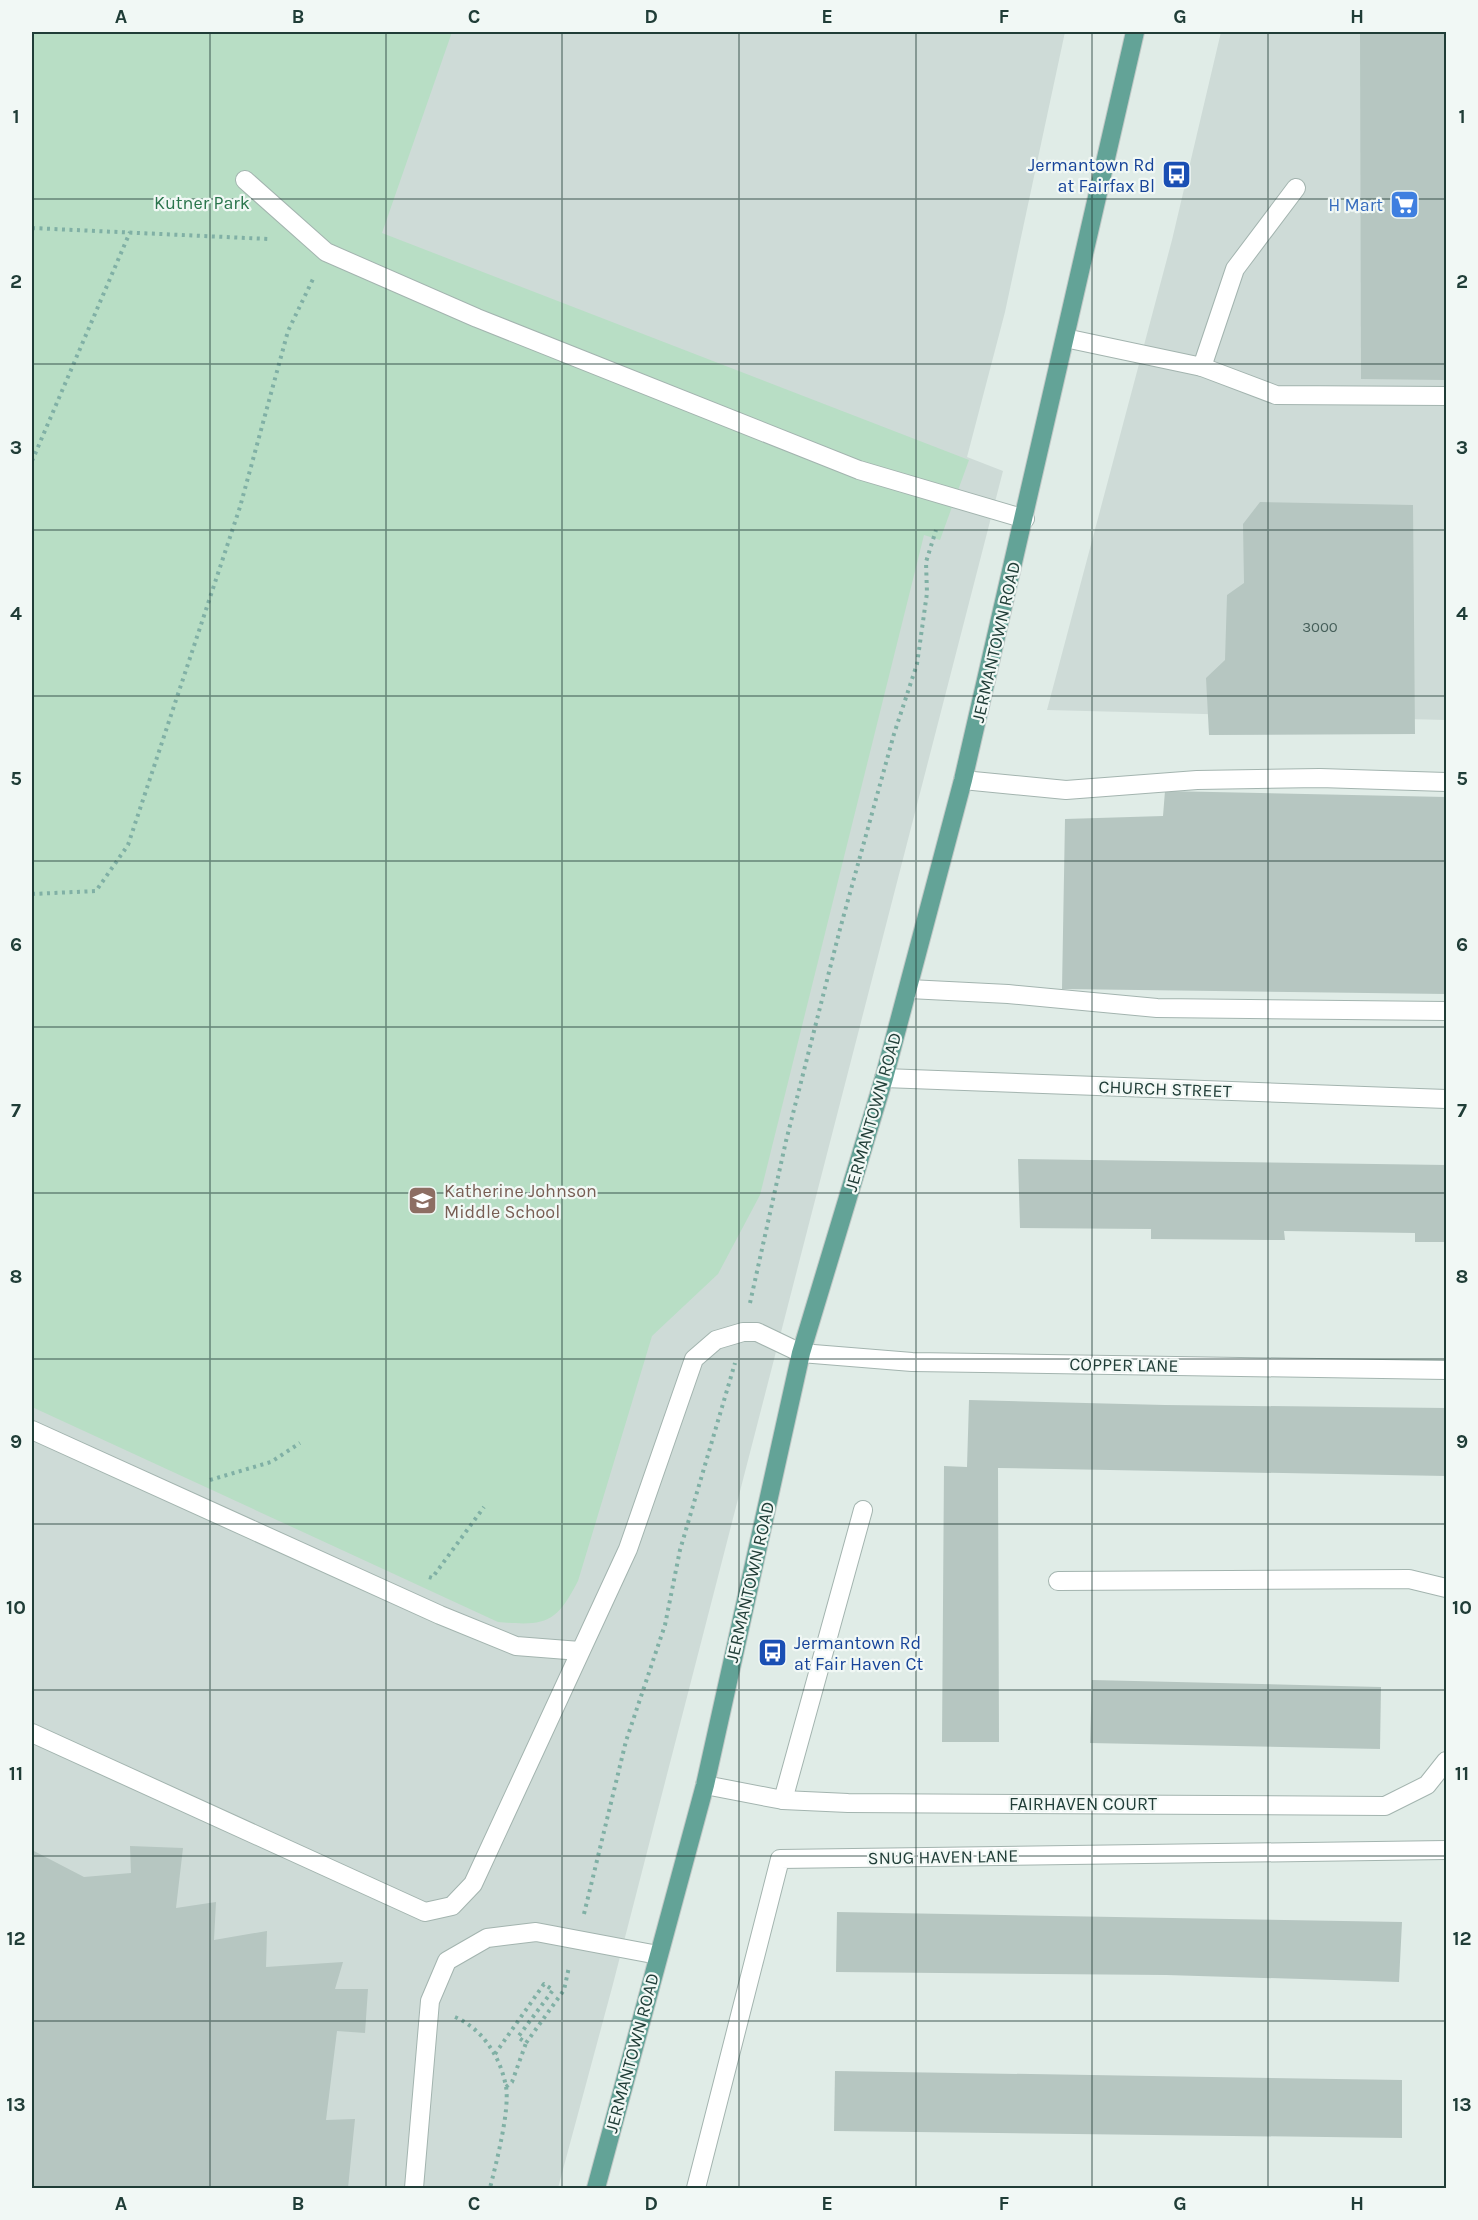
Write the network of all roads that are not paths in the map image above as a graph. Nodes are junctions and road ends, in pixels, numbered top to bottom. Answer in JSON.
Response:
{"nodes":[{"id":1,"x":1135,"y":32,"type":"edge"},
{"id":2,"x":245,"y":180,"type":"dead end"},
{"id":3,"x":1296,"y":188,"type":"dead end"},
{"id":4,"x":1065,"y":338,"type":"junction"},
{"id":5,"x":1203,"y":367,"type":"junction"},
{"id":6,"x":1446,"y":396,"type":"edge"},
{"id":7,"x":1025,"y":519,"type":"junction"},
{"id":8,"x":963,"y":780,"type":"junction"},
{"id":9,"x":1446,"y":782,"type":"edge"},
{"id":10,"x":909,"y":989,"type":"junction"},
{"id":11,"x":1446,"y":1011,"type":"edge"},
{"id":12,"x":884,"y":1078,"type":"junction"},
{"id":13,"x":1446,"y":1099,"type":"edge"},
{"id":14,"x":801,"y":1353,"type":"junction"},
{"id":15,"x":1446,"y":1370,"type":"edge"},
{"id":16,"x":32,"y":1430,"type":"edge"},
{"id":17,"x":863,"y":1510,"type":"dead end"},
{"id":18,"x":1058,"y":1581,"type":"dead end"},
{"id":19,"x":1446,"y":1588,"type":"edge"},
{"id":20,"x":580,"y":1651,"type":"junction"},
{"id":21,"x":32,"y":1733,"type":"edge"},
{"id":22,"x":1446,"y":1761,"type":"edge"},
{"id":23,"x":705,"y":1785,"type":"junction"},
{"id":24,"x":783,"y":1800,"type":"junction"},
{"id":25,"x":1446,"y":1850,"type":"edge"},
{"id":26,"x":658,"y":1955,"type":"junction"},
{"id":27,"x":414,"y":2188,"type":"edge"},
{"id":28,"x":596,"y":2188,"type":"edge"},
{"id":29,"x":696,"y":2188,"type":"edge"}],
"edges":[{"from":1,"to":4,"type":"main road","name":"JERMANTOWN ROAD"},
{"from":2,"to":7,"type":"street"},
{"from":3,"to":5,"type":"street"},
{"from":4,"to":5,"type":"street"},
{"from":4,"to":7,"type":"main road","name":"JERMANTOWN ROAD"},
{"from":5,"to":6,"type":"street"},
{"from":7,"to":8,"type":"main road","name":"JERMANTOWN ROAD"},
{"from":8,"to":9,"type":"street"},
{"from":8,"to":10,"type":"main road","name":"JERMANTOWN ROAD"},
{"from":10,"to":11,"type":"street"},
{"from":10,"to":12,"type":"main road","name":"JERMANTOWN ROAD"},
{"from":12,"to":13,"type":"street","name":"CHURCH STREET"},
{"from":12,"to":14,"type":"main road","name":"JERMANTOWN ROAD"},
{"from":14,"to":15,"type":"street","name":"COPPER LANE"},
{"from":14,"to":20,"type":"street"},
{"from":14,"to":23,"type":"main road","name":"JERMANTOWN ROAD"},
{"from":16,"to":20,"type":"street"},
{"from":17,"to":24,"type":"street"},
{"from":18,"to":19,"type":"street"},
{"from":20,"to":21,"type":"street"},
{"from":22,"to":24,"type":"street","name":"FAIRHAVEN COURT"},
{"from":23,"to":24,"type":"street","name":"FAIRHAVEN COURT"},
{"from":23,"to":26,"type":"main road","name":"JERMANTOWN ROAD"},
{"from":25,"to":29,"type":"street","name":"SNUG HAVEN LANE"},
{"from":26,"to":27,"type":"street"},
{"from":26,"to":28,"type":"main road","name":"JERMANTOWN ROAD"}]}
